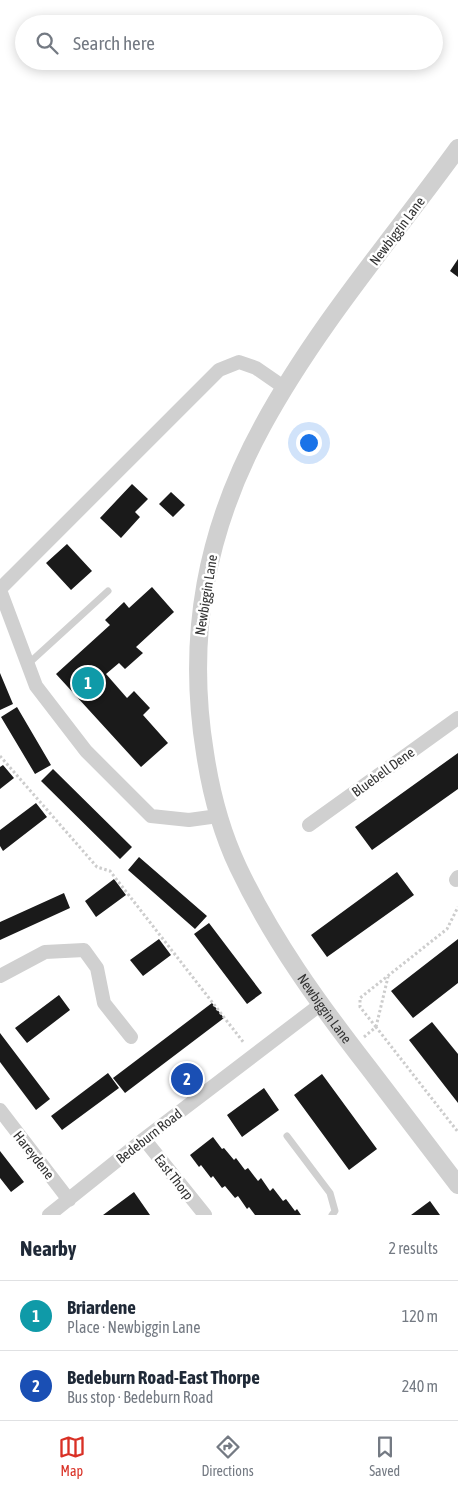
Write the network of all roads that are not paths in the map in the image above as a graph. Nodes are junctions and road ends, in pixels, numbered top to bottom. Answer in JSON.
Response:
{"nodes":[{"id":1,"x":458,"y":148,"type":"edge"},
{"id":2,"x":284,"y":388,"type":"junction"},
{"id":3,"x":0,"y":590,"type":"edge"},
{"id":4,"x":108,"y":591,"type":"dead end"},
{"id":5,"x":28,"y":664,"type":"junction"},
{"id":6,"x":458,"y":718,"type":"edge"},
{"id":7,"x":218,"y":816,"type":"junction"},
{"id":8,"x":309,"y":825,"type":"dead end"},
{"id":9,"x":0,"y":976,"type":"edge"},
{"id":10,"x":321,"y":1004,"type":"junction"},
{"id":11,"x":131,"y":1037,"type":"dead end"},
{"id":12,"x":0,"y":1110,"type":"edge"},
{"id":13,"x":287,"y":1136,"type":"dead end"},
{"id":14,"x":144,"y":1139,"type":"junction"},
{"id":15,"x":458,"y":1185,"type":"edge"},
{"id":16,"x":69,"y":1200,"type":"junction"},
{"id":17,"x":202,"y":1214,"type":"edge"},
{"id":18,"x":49,"y":1215,"type":"edge"},
{"id":19,"x":332,"y":1215,"type":"edge"}],
"edges":[{"from":1,"to":2,"type":"street","name":"Newbiggin Lane"},
{"from":2,"to":3,"type":"street"},
{"from":2,"to":7,"type":"street","name":"Newbiggin Lane"},
{"from":3,"to":5,"type":"street"},
{"from":4,"to":5,"type":"lane"},
{"from":5,"to":7,"type":"street"},
{"from":6,"to":8,"type":"street","name":"Bluebell Dene"},
{"from":7,"to":10,"type":"street","name":"Newbiggin Lane"},
{"from":9,"to":11,"type":"street"},
{"from":10,"to":14,"type":"street","name":"Bedeburn Road"},
{"from":10,"to":15,"type":"street","name":"Newbiggin Lane"},
{"from":12,"to":16,"type":"street","name":"Hareydene"},
{"from":13,"to":19,"type":"lane"},
{"from":14,"to":16,"type":"street","name":"Bedeburn Road"},
{"from":14,"to":17,"type":"street","name":"East Thorp"},
{"from":16,"to":18,"type":"street","name":"Bedeburn Road"}]}
